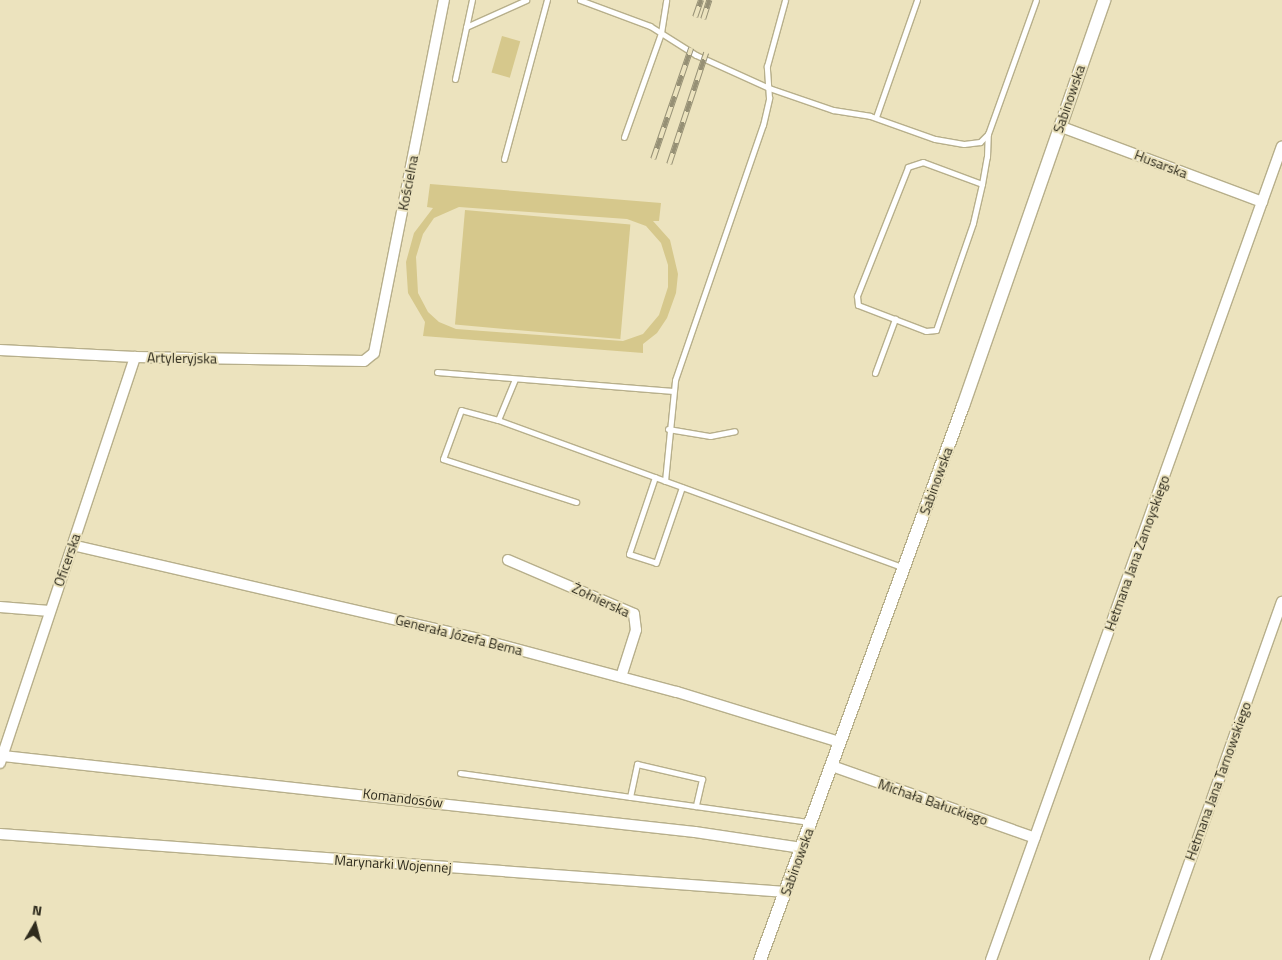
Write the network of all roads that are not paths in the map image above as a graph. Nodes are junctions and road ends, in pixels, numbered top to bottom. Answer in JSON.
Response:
{"nodes":[{"id":1,"x":444,"y":0,"type":"edge"},
{"id":2,"x":472,"y":0,"type":"edge"},
{"id":3,"x":526,"y":0,"type":"edge"},
{"id":4,"x":547,"y":0,"type":"edge"},
{"id":5,"x":580,"y":0,"type":"edge"},
{"id":6,"x":666,"y":0,"type":"edge"},
{"id":7,"x":785,"y":0,"type":"edge"},
{"id":8,"x":917,"y":0,"type":"edge"},
{"id":9,"x":1036,"y":0,"type":"edge"},
{"id":10,"x":1104,"y":0,"type":"edge"},
{"id":11,"x":466,"y":27,"type":"junction"},
{"id":12,"x":661,"y":33,"type":"junction"},
{"id":13,"x":455,"y":79,"type":"dead end"},
{"id":14,"x":769,"y":88,"type":"junction"},
{"id":15,"x":876,"y":117,"type":"junction"},
{"id":16,"x":1060,"y":126,"type":"junction"},
{"id":17,"x":988,"y":134,"type":"junction"},
{"id":18,"x":624,"y":137,"type":"dead end"},
{"id":19,"x":1282,"y":146,"type":"edge"},
{"id":20,"x":504,"y":159,"type":"dead end"},
{"id":21,"x":982,"y":184,"type":"junction"},
{"id":22,"x":1262,"y":202,"type":"junction"},
{"id":23,"x":895,"y":319,"type":"junction"},
{"id":24,"x":0,"y":350,"type":"edge"},
{"id":25,"x":135,"y":357,"type":"junction"},
{"id":26,"x":364,"y":361,"type":"joint"},
{"id":27,"x":437,"y":372,"type":"dead end"},
{"id":28,"x":875,"y":373,"type":"dead end"},
{"id":29,"x":515,"y":379,"type":"junction"},
{"id":30,"x":673,"y":391,"type":"junction"},
{"id":31,"x":498,"y":420,"type":"junction"},
{"id":32,"x":668,"y":430,"type":"junction"},
{"id":33,"x":735,"y":431,"type":"dead end"},
{"id":34,"x":655,"y":477,"type":"junction"},
{"id":35,"x":664,"y":480,"type":"junction"},
{"id":36,"x":682,"y":487,"type":"junction"},
{"id":37,"x":576,"y":502,"type":"dead end"},
{"id":38,"x":72,"y":545,"type":"junction"},
{"id":39,"x":508,"y":560,"type":"dead end"},
{"id":40,"x":904,"y":568,"type":"junction"},
{"id":41,"x":1282,"y":602,"type":"edge"},
{"id":42,"x":0,"y":607,"type":"edge"},
{"id":43,"x":50,"y":611,"type":"junction"},
{"id":44,"x":621,"y":677,"type":"junction"},
{"id":45,"x":840,"y":742,"type":"junction"},
{"id":46,"x":1,"y":760,"type":"edge"},
{"id":47,"x":832,"y":766,"type":"junction"},
{"id":48,"x":460,"y":773,"type":"dead end"},
{"id":49,"x":630,"y":797,"type":"junction"},
{"id":50,"x":696,"y":806,"type":"junction"},
{"id":51,"x":811,"y":822,"type":"junction"},
{"id":52,"x":0,"y":834,"type":"edge"},
{"id":53,"x":1035,"y":838,"type":"junction"},
{"id":54,"x":802,"y":848,"type":"junction"},
{"id":55,"x":786,"y":892,"type":"junction"},
{"id":56,"x":760,"y":960,"type":"edge"},
{"id":57,"x":991,"y":960,"type":"edge"},
{"id":58,"x":1155,"y":960,"type":"edge"}],
"edges":[{"from":1,"to":26,"type":"street","name":"Kościelna"},
{"from":2,"to":11,"type":"lane"},
{"from":3,"to":11,"type":"lane"},
{"from":4,"to":20,"type":"lane"},
{"from":5,"to":12,"type":"lane"},
{"from":6,"to":12,"type":"lane"},
{"from":7,"to":14,"type":"lane"},
{"from":8,"to":15,"type":"lane"},
{"from":9,"to":17,"type":"lane"},
{"from":10,"to":16,"type":"street","name":"Sabinowska"},
{"from":11,"to":13,"type":"lane"},
{"from":12,"to":14,"type":"lane"},
{"from":12,"to":18,"type":"lane"},
{"from":14,"to":15,"type":"lane"},
{"from":14,"to":30,"type":"lane"},
{"from":15,"to":17,"type":"lane"},
{"from":16,"to":22,"type":"street","name":"Husarska"},
{"from":16,"to":40,"type":"street","name":"Sabinowska"},
{"from":17,"to":21,"type":"lane"},
{"from":19,"to":22,"type":"street","name":"Hetmana Jana Zamoyskiego"},
{"from":21,"to":23,"type":"lane"},
{"from":21,"to":23,"type":"lane"},
{"from":22,"to":53,"type":"street","name":"Hetmana Jana Zamoyskiego"},
{"from":23,"to":28,"type":"lane"},
{"from":24,"to":25,"type":"street","name":"Artyleryjska"},
{"from":25,"to":26,"type":"street","name":"Artyleryjska"},
{"from":25,"to":38,"type":"street","name":"Oficerska"},
{"from":27,"to":29,"type":"lane"},
{"from":29,"to":30,"type":"lane"},
{"from":29,"to":31,"type":"lane"},
{"from":30,"to":32,"type":"lane"},
{"from":31,"to":34,"type":"lane"},
{"from":31,"to":37,"type":"lane"},
{"from":32,"to":33,"type":"lane"},
{"from":32,"to":35,"type":"lane"},
{"from":34,"to":35,"type":"lane"},
{"from":34,"to":36,"type":"lane"},
{"from":35,"to":36,"type":"lane"},
{"from":36,"to":40,"type":"lane"},
{"from":38,"to":43,"type":"street","name":"Oficerska"},
{"from":38,"to":44,"type":"street","name":"Generała Józefa Bema"},
{"from":39,"to":44,"type":"street","name":"Żołnierska"},
{"from":40,"to":45,"type":"street","name":"Sabinowska"},
{"from":41,"to":58,"type":"street","name":"Hetmana Jana Tarnowskiego"},
{"from":42,"to":43,"type":"street"},
{"from":43,"to":46,"type":"street","name":"Oficerska"},
{"from":44,"to":45,"type":"street","name":"Generała Józefa Bema"},
{"from":45,"to":47,"type":"street","name":"Sabinowska"},
{"from":46,"to":54,"type":"street","name":"Komandosów"},
{"from":47,"to":51,"type":"street","name":"Sabinowska"},
{"from":47,"to":53,"type":"street","name":"Michała Bałuckiego"},
{"from":48,"to":49,"type":"lane"},
{"from":49,"to":50,"type":"lane"},
{"from":49,"to":50,"type":"lane"},
{"from":50,"to":51,"type":"lane"},
{"from":51,"to":54,"type":"street","name":"Sabinowska"},
{"from":52,"to":55,"type":"street","name":"Marynarki Wojennej"},
{"from":53,"to":57,"type":"street","name":"Hetmana Jana Zamoyskiego"},
{"from":54,"to":55,"type":"street","name":"Sabinowska"},
{"from":55,"to":56,"type":"street","name":"Sabinowska"}]}
